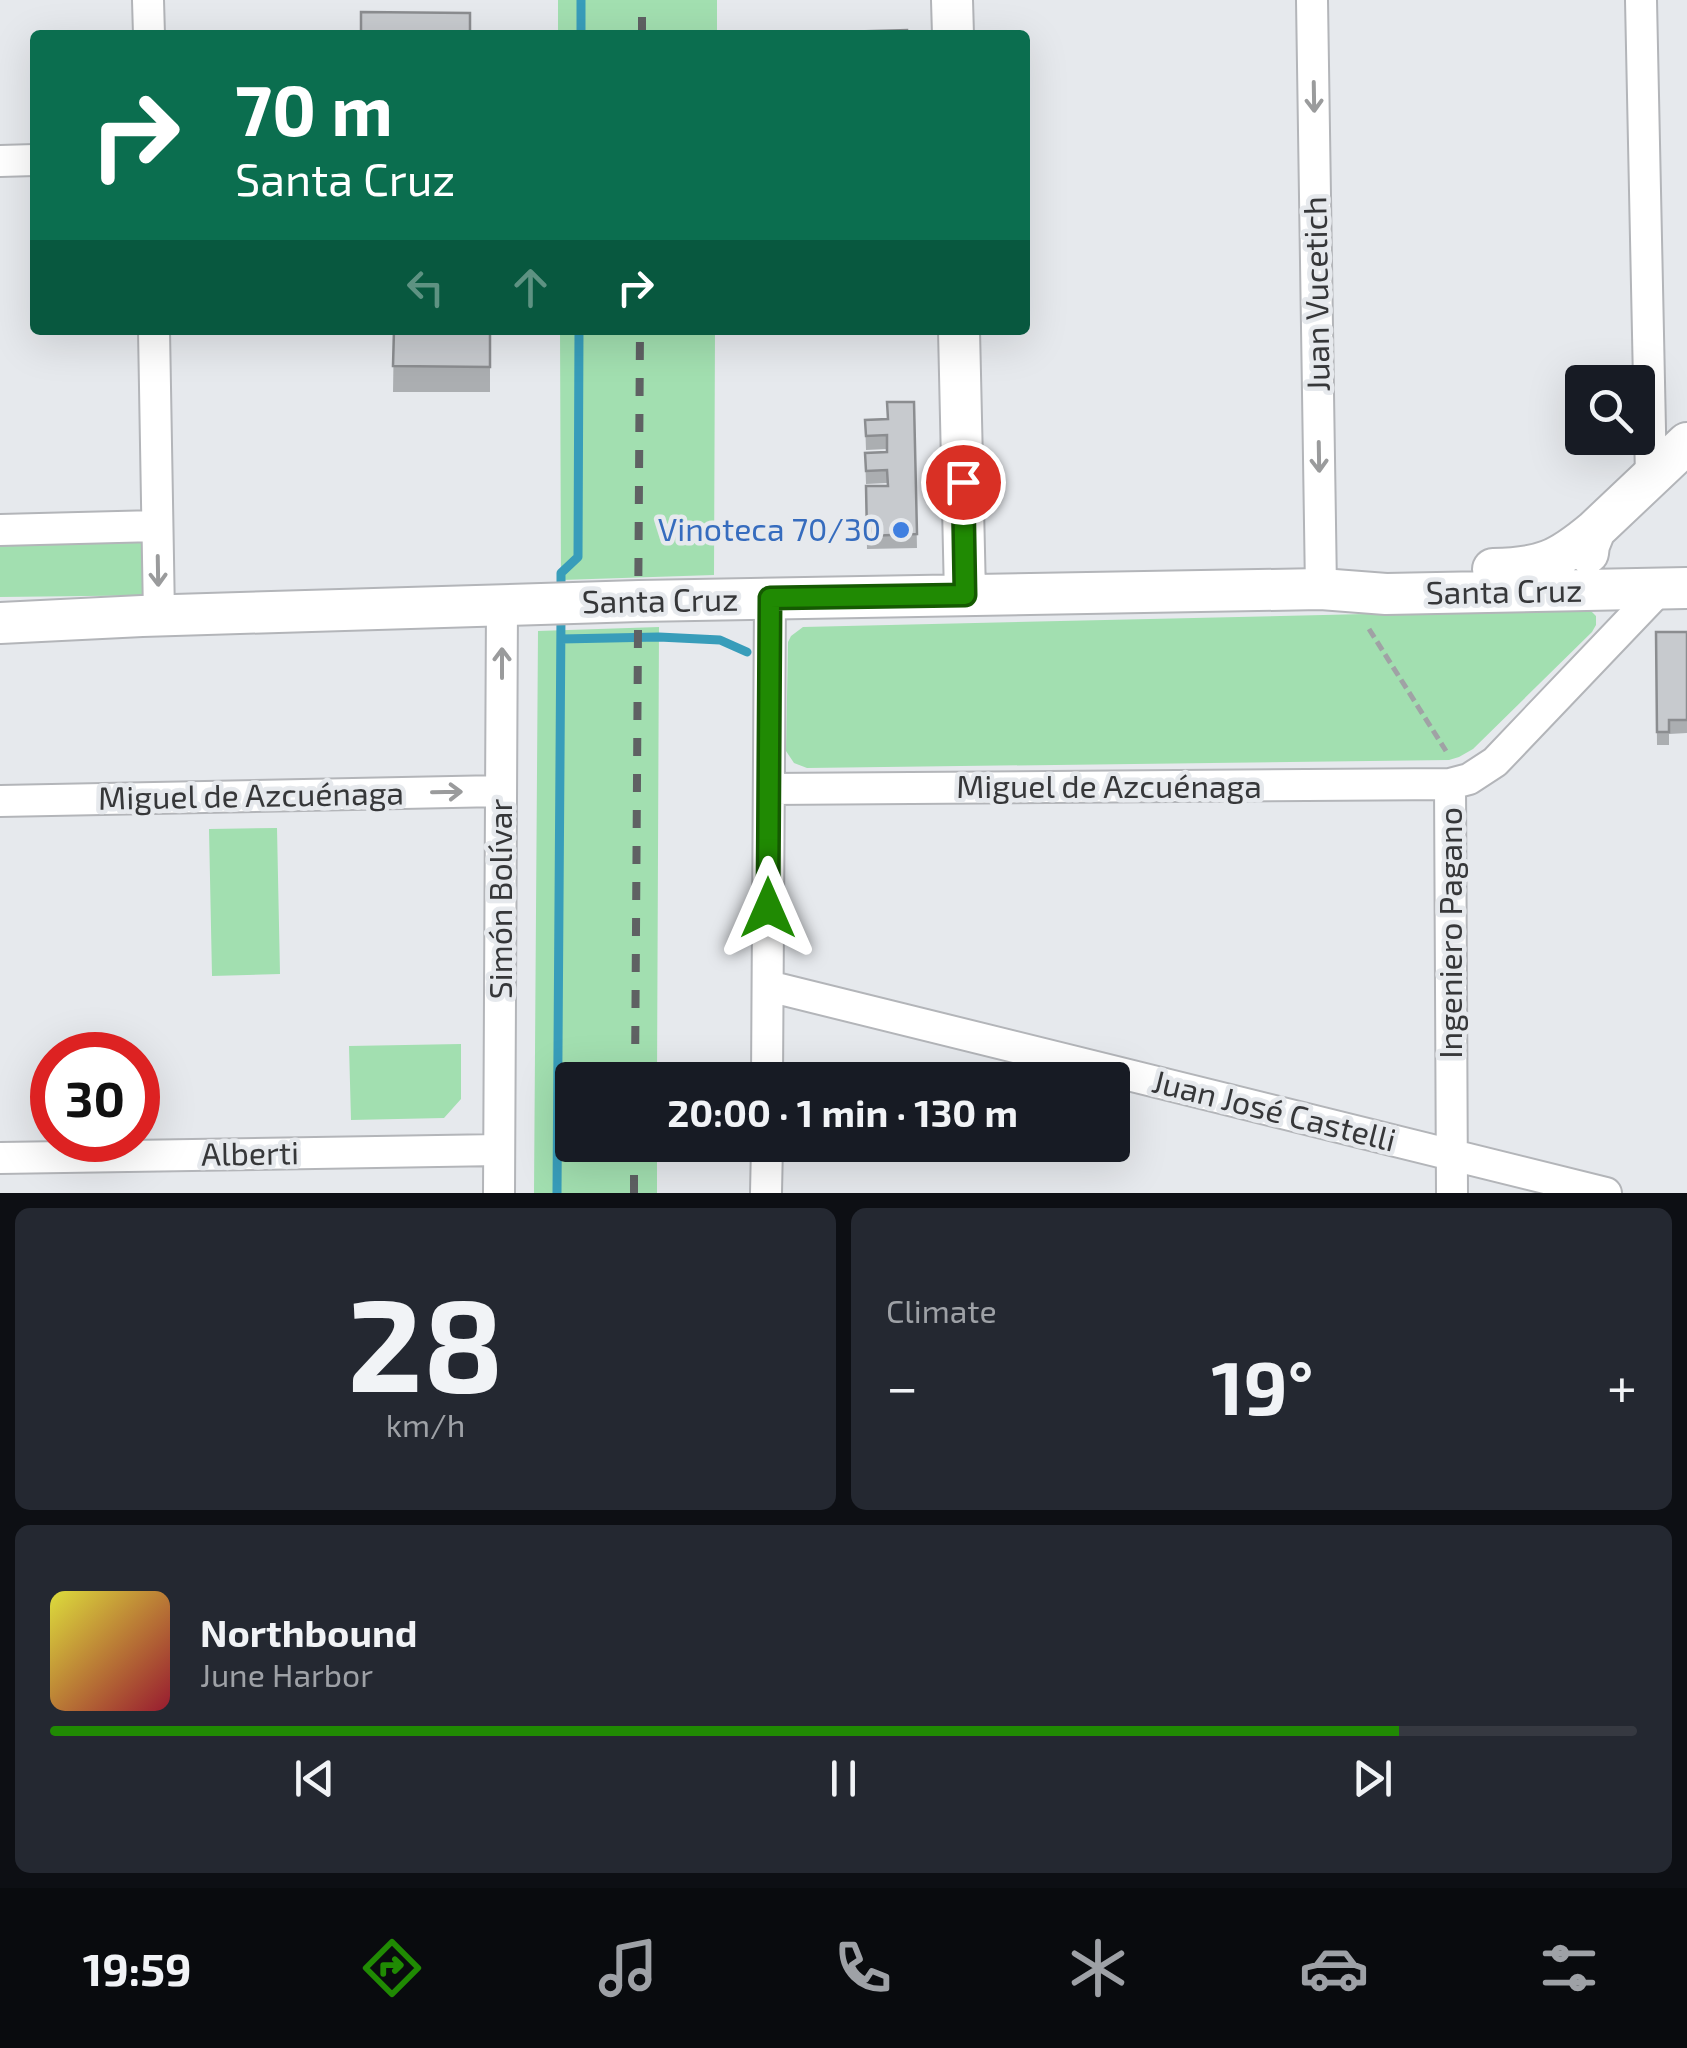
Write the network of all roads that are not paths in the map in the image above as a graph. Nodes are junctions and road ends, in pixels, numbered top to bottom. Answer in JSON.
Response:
{"nodes":[{"id":1,"x":148,"y":0,"type":"edge"},
{"id":2,"x":952,"y":0,"type":"edge"},
{"id":3,"x":1312,"y":0,"type":"edge"},
{"id":4,"x":1641,"y":0,"type":"edge"},
{"id":5,"x":149,"y":30,"type":"edge"},
{"id":6,"x":953,"y":30,"type":"edge"},
{"id":7,"x":30,"y":160,"type":"edge"},
{"id":8,"x":0,"y":161,"type":"edge"},
{"id":9,"x":154,"y":335,"type":"edge"},
{"id":10,"x":960,"y":335,"type":"edge"},
{"id":11,"x":1687,"y":442,"type":"edge"},
{"id":12,"x":1669,"y":474,"type":"edge"},
{"id":13,"x":157,"y":526,"type":"junction"},
{"id":14,"x":0,"y":530,"type":"edge"},
{"id":15,"x":1596,"y":530,"type":"junction"},
{"id":16,"x":1667,"y":582,"type":"edge"},
{"id":17,"x":1321,"y":589,"type":"junction"},
{"id":18,"x":965,"y":595,"type":"junction"},
{"id":19,"x":770,"y":598,"type":"junction"},
{"id":20,"x":502,"y":605,"type":"junction"},
{"id":21,"x":159,"y":616,"type":"junction"},
{"id":22,"x":0,"y":622,"type":"edge"},
{"id":23,"x":1450,"y":784,"type":"junction"},
{"id":24,"x":769,"y":789,"type":"junction"},
{"id":25,"x":501,"y":790,"type":"junction"},
{"id":26,"x":0,"y":801,"type":"edge"},
{"id":27,"x":768,"y":986,"type":"junction"},
{"id":28,"x":767,"y":1062,"type":"edge"},
{"id":29,"x":500,"y":1150,"type":"junction"},
{"id":30,"x":1452,"y":1155,"type":"junction"},
{"id":31,"x":0,"y":1158,"type":"edge"},
{"id":32,"x":767,"y":1162,"type":"edge"},
{"id":33,"x":499,"y":1193,"type":"edge"},
{"id":34,"x":766,"y":1193,"type":"edge"},
{"id":35,"x":1452,"y":1193,"type":"edge"},
{"id":36,"x":1606,"y":1193,"type":"edge"}],
"edges":[{"from":1,"to":5,"type":"street"},
{"from":2,"to":6,"type":"main road"},
{"from":3,"to":17,"type":"street","name":"Juan Vucetich","one_way":true},
{"from":4,"to":12,"type":"street"},
{"from":7,"to":8,"type":"street"},
{"from":9,"to":13,"type":"street"},
{"from":10,"to":18,"type":"main road"},
{"from":11,"to":12,"type":"main road","name":"Santa Cruz"},
{"from":12,"to":15,"type":"main road","name":"Santa Cruz"},
{"from":13,"to":14,"type":"street"},
{"from":13,"to":21,"type":"street","one_way":true},
{"from":15,"to":16,"type":"main road"},
{"from":15,"to":17,"type":"main road","name":"Santa Cruz"},
{"from":16,"to":17,"type":"main road","name":"Santa Cruz"},
{"from":16,"to":23,"type":"street","name":"Ingeniero Pagano"},
{"from":17,"to":18,"type":"main road","name":"Santa Cruz"},
{"from":18,"to":19,"type":"main road","name":"Santa Cruz"},
{"from":19,"to":20,"type":"main road","name":"Santa Cruz"},
{"from":19,"to":24,"type":"street"},
{"from":20,"to":21,"type":"main road","name":"Santa Cruz"},
{"from":25,"to":20,"type":"street","name":"Simón Bolívar","one_way":true},
{"from":21,"to":22,"type":"main road","name":"Santa Cruz"},
{"from":23,"to":24,"type":"street","name":"Miguel de Azcuénaga"},
{"from":23,"to":30,"type":"street","name":"Ingeniero Pagano"},
{"from":24,"to":27,"type":"street"},
{"from":26,"to":25,"type":"street","name":"Miguel de Azcuénaga","one_way":true},
{"from":25,"to":29,"type":"street","name":"Simón Bolívar"},
{"from":27,"to":28,"type":"street"},
{"from":27,"to":30,"type":"street","name":"Juan José Castelli"},
{"from":29,"to":31,"type":"street","name":"Alberti"},
{"from":29,"to":33,"type":"street","name":"Simón Bolívar"},
{"from":30,"to":35,"type":"street","name":"Ingeniero Pagano"},
{"from":30,"to":36,"type":"street","name":"Juan José Castelli"},
{"from":32,"to":34,"type":"street"}]}
